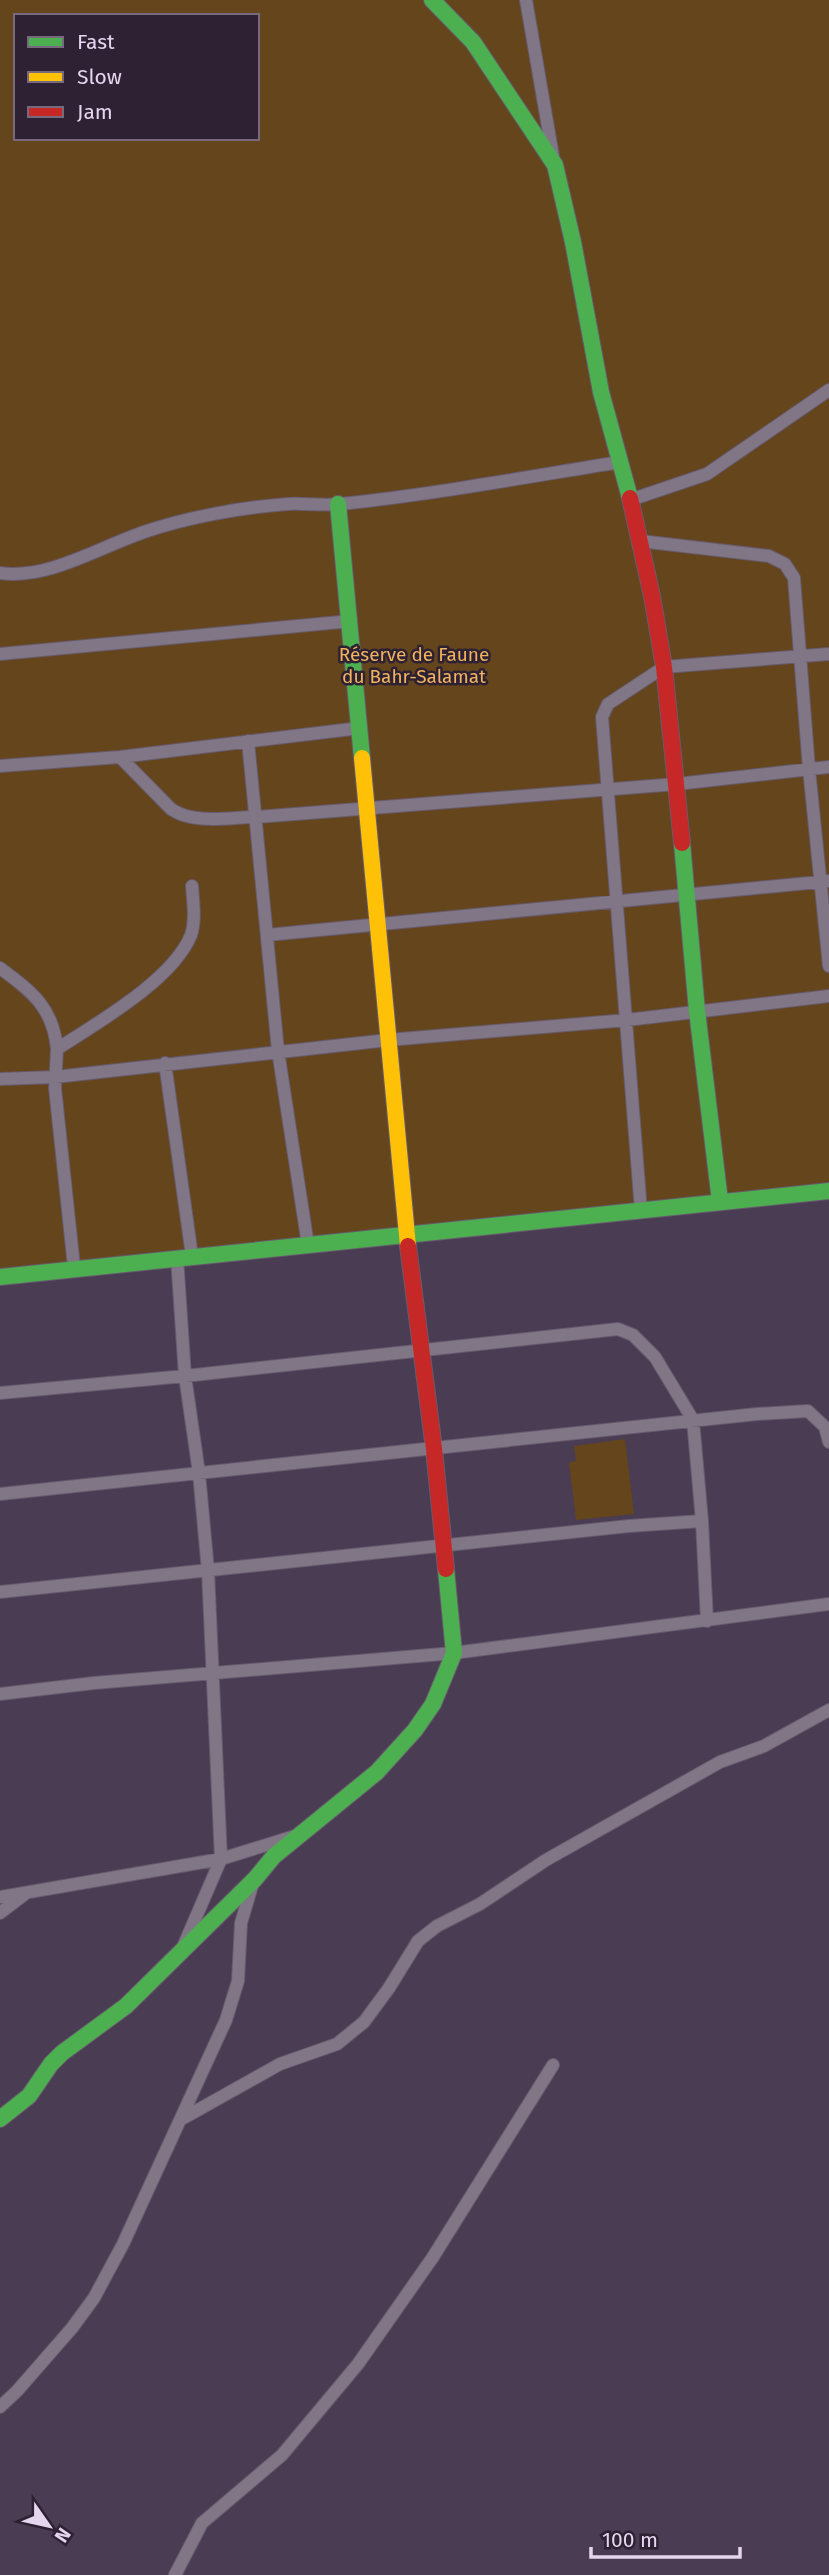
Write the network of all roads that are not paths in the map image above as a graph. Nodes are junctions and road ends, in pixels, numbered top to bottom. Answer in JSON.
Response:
{"nodes":[{"id":1,"x":432,"y":0,"type":"edge"},
{"id":2,"x":526,"y":0,"type":"edge"},
{"id":3,"x":555,"y":165,"type":"junction"},
{"id":4,"x":829,"y":390,"type":"edge"},
{"id":5,"x":620,"y":462,"type":"junction"},
{"id":6,"x":630,"y":500,"type":"junction"},
{"id":7,"x":338,"y":504,"type":"junction"},
{"id":8,"x":640,"y":541,"type":"junction"},
{"id":9,"x":0,"y":573,"type":"edge"},
{"id":10,"x":351,"y":621,"type":"junction"},
{"id":11,"x":0,"y":654,"type":"edge"},
{"id":12,"x":829,"y":654,"type":"edge"},
{"id":13,"x":800,"y":655,"type":"junction"},
{"id":14,"x":664,"y":667,"type":"junction"},
{"id":15,"x":360,"y":728,"type":"junction"},
{"id":16,"x":248,"y":741,"type":"junction"},
{"id":17,"x":120,"y":757,"type":"junction"},
{"id":18,"x":0,"y":766,"type":"edge"},
{"id":19,"x":829,"y":767,"type":"edge"},
{"id":20,"x":809,"y":769,"type":"junction"},
{"id":21,"x":677,"y":784,"type":"junction"},
{"id":22,"x":607,"y":788,"type":"junction"},
{"id":23,"x":367,"y":807,"type":"junction"},
{"id":24,"x":257,"y":817,"type":"junction"},
{"id":25,"x":825,"y":881,"type":"edge"},
{"id":26,"x":192,"y":886,"type":"dead end"},
{"id":27,"x":688,"y":895,"type":"junction"},
{"id":28,"x":618,"y":901,"type":"junction"},
{"id":29,"x":378,"y":925,"type":"junction"},
{"id":30,"x":267,"y":934,"type":"junction"},
{"id":31,"x":829,"y":966,"type":"edge"},
{"id":32,"x":0,"y":968,"type":"edge"},
{"id":33,"x":829,"y":996,"type":"edge"},
{"id":34,"x":697,"y":1011,"type":"junction"},
{"id":35,"x":627,"y":1020,"type":"junction"},
{"id":36,"x":388,"y":1040,"type":"junction"},
{"id":37,"x":57,"y":1049,"type":"junction"},
{"id":38,"x":278,"y":1051,"type":"junction"},
{"id":39,"x":165,"y":1063,"type":"junction"},
{"id":40,"x":55,"y":1077,"type":"junction"},
{"id":41,"x":0,"y":1079,"type":"edge"},
{"id":42,"x":829,"y":1191,"type":"edge"},
{"id":43,"x":720,"y":1201,"type":"junction"},
{"id":44,"x":641,"y":1211,"type":"junction"},
{"id":45,"x":407,"y":1234,"type":"junction"},
{"id":46,"x":308,"y":1245,"type":"junction"},
{"id":47,"x":184,"y":1256,"type":"junction"},
{"id":48,"x":74,"y":1267,"type":"junction"},
{"id":49,"x":0,"y":1277,"type":"edge"},
{"id":50,"x":422,"y":1350,"type":"junction"},
{"id":51,"x":185,"y":1376,"type":"junction"},
{"id":52,"x":0,"y":1393,"type":"edge"},
{"id":53,"x":692,"y":1420,"type":"junction"},
{"id":54,"x":829,"y":1442,"type":"edge"},
{"id":55,"x":434,"y":1449,"type":"junction"},
{"id":56,"x":199,"y":1473,"type":"junction"},
{"id":57,"x":0,"y":1494,"type":"edge"},
{"id":58,"x":702,"y":1521,"type":"junction"},
{"id":59,"x":445,"y":1545,"type":"junction"},
{"id":60,"x":208,"y":1571,"type":"junction"},
{"id":61,"x":0,"y":1592,"type":"edge"},
{"id":62,"x":829,"y":1604,"type":"edge"},
{"id":63,"x":707,"y":1621,"type":"junction"},
{"id":64,"x":454,"y":1653,"type":"junction"},
{"id":65,"x":214,"y":1673,"type":"junction"},
{"id":66,"x":0,"y":1694,"type":"edge"},
{"id":67,"x":829,"y":1710,"type":"edge"},
{"id":68,"x":296,"y":1836,"type":"junction"},
{"id":69,"x":221,"y":1859,"type":"junction"},
{"id":70,"x":255,"y":1879,"type":"junction"},
{"id":71,"x":28,"y":1892,"type":"junction"},
{"id":72,"x":0,"y":1897,"type":"edge"},
{"id":73,"x":0,"y":1913,"type":"edge"},
{"id":74,"x":182,"y":1951,"type":"junction"},
{"id":75,"x":553,"y":2065,"type":"dead end"},
{"id":76,"x":0,"y":2119,"type":"edge"},
{"id":77,"x":180,"y":2120,"type":"junction"},
{"id":78,"x":0,"y":2407,"type":"edge"},
{"id":79,"x":175,"y":2575,"type":"edge"}],
"edges":[{"from":1,"to":3,"type":"street"},
{"from":2,"to":3,"type":"street"},
{"from":3,"to":5,"type":"street"},
{"from":4,"to":6,"type":"street"},
{"from":5,"to":6,"type":"street"},
{"from":5,"to":7,"type":"street"},
{"from":6,"to":8,"type":"street"},
{"from":7,"to":9,"type":"street"},
{"from":7,"to":10,"type":"street"},
{"from":8,"to":13,"type":"street"},
{"from":8,"to":14,"type":"street"},
{"from":10,"to":11,"type":"street"},
{"from":10,"to":15,"type":"street"},
{"from":12,"to":13,"type":"street"},
{"from":13,"to":14,"type":"street"},
{"from":13,"to":20,"type":"street"},
{"from":14,"to":21,"type":"street"},
{"from":14,"to":22,"type":"street"},
{"from":15,"to":16,"type":"street"},
{"from":15,"to":23,"type":"street"},
{"from":16,"to":17,"type":"street"},
{"from":16,"to":24,"type":"street"},
{"from":17,"to":18,"type":"street"},
{"from":17,"to":24,"type":"street"},
{"from":19,"to":20,"type":"street"},
{"from":20,"to":21,"type":"street"},
{"from":20,"to":25,"type":"street"},
{"from":21,"to":22,"type":"street"},
{"from":21,"to":27,"type":"street"},
{"from":22,"to":23,"type":"street"},
{"from":22,"to":28,"type":"street"},
{"from":23,"to":24,"type":"street"},
{"from":23,"to":29,"type":"street"},
{"from":24,"to":30,"type":"street"},
{"from":25,"to":27,"type":"street"},
{"from":25,"to":31,"type":"street"},
{"from":26,"to":37,"type":"street"},
{"from":27,"to":28,"type":"street"},
{"from":27,"to":34,"type":"street"},
{"from":28,"to":29,"type":"street"},
{"from":28,"to":35,"type":"street"},
{"from":29,"to":30,"type":"street"},
{"from":29,"to":36,"type":"street"},
{"from":30,"to":38,"type":"street"},
{"from":32,"to":37,"type":"street"},
{"from":33,"to":34,"type":"street"},
{"from":34,"to":35,"type":"street"},
{"from":34,"to":43,"type":"street"},
{"from":35,"to":36,"type":"street"},
{"from":35,"to":44,"type":"street"},
{"from":36,"to":38,"type":"street"},
{"from":36,"to":45,"type":"street"},
{"from":37,"to":40,"type":"street"},
{"from":38,"to":39,"type":"street"},
{"from":38,"to":46,"type":"street"},
{"from":39,"to":40,"type":"street"},
{"from":39,"to":47,"type":"street"},
{"from":40,"to":41,"type":"street"},
{"from":40,"to":48,"type":"street"},
{"from":42,"to":43,"type":"street"},
{"from":43,"to":44,"type":"street"},
{"from":44,"to":45,"type":"street"},
{"from":45,"to":46,"type":"street"},
{"from":45,"to":50,"type":"street"},
{"from":46,"to":47,"type":"street"},
{"from":47,"to":48,"type":"street"},
{"from":47,"to":51,"type":"street"},
{"from":48,"to":49,"type":"street"},
{"from":50,"to":51,"type":"street"},
{"from":50,"to":53,"type":"street"},
{"from":50,"to":55,"type":"street"},
{"from":51,"to":52,"type":"street"},
{"from":51,"to":56,"type":"street"},
{"from":53,"to":54,"type":"street"},
{"from":53,"to":55,"type":"street"},
{"from":53,"to":58,"type":"street"},
{"from":55,"to":56,"type":"street"},
{"from":55,"to":59,"type":"street"},
{"from":56,"to":57,"type":"street"},
{"from":56,"to":60,"type":"street"},
{"from":58,"to":59,"type":"street"},
{"from":58,"to":63,"type":"street"},
{"from":59,"to":60,"type":"street"},
{"from":59,"to":64,"type":"street"},
{"from":60,"to":61,"type":"street"},
{"from":60,"to":65,"type":"street"},
{"from":62,"to":63,"type":"street"},
{"from":63,"to":64,"type":"street"},
{"from":64,"to":65,"type":"street"},
{"from":64,"to":68,"type":"street"},
{"from":65,"to":66,"type":"street"},
{"from":65,"to":69,"type":"street"},
{"from":67,"to":77,"type":"street"},
{"from":68,"to":69,"type":"street"},
{"from":68,"to":70,"type":"street"},
{"from":69,"to":71,"type":"street"},
{"from":69,"to":74,"type":"street"},
{"from":70,"to":74,"type":"street"},
{"from":70,"to":77,"type":"street"},
{"from":71,"to":72,"type":"street"},
{"from":71,"to":73,"type":"street"},
{"from":74,"to":76,"type":"street"},
{"from":75,"to":79,"type":"street"},
{"from":77,"to":78,"type":"street"}]}
